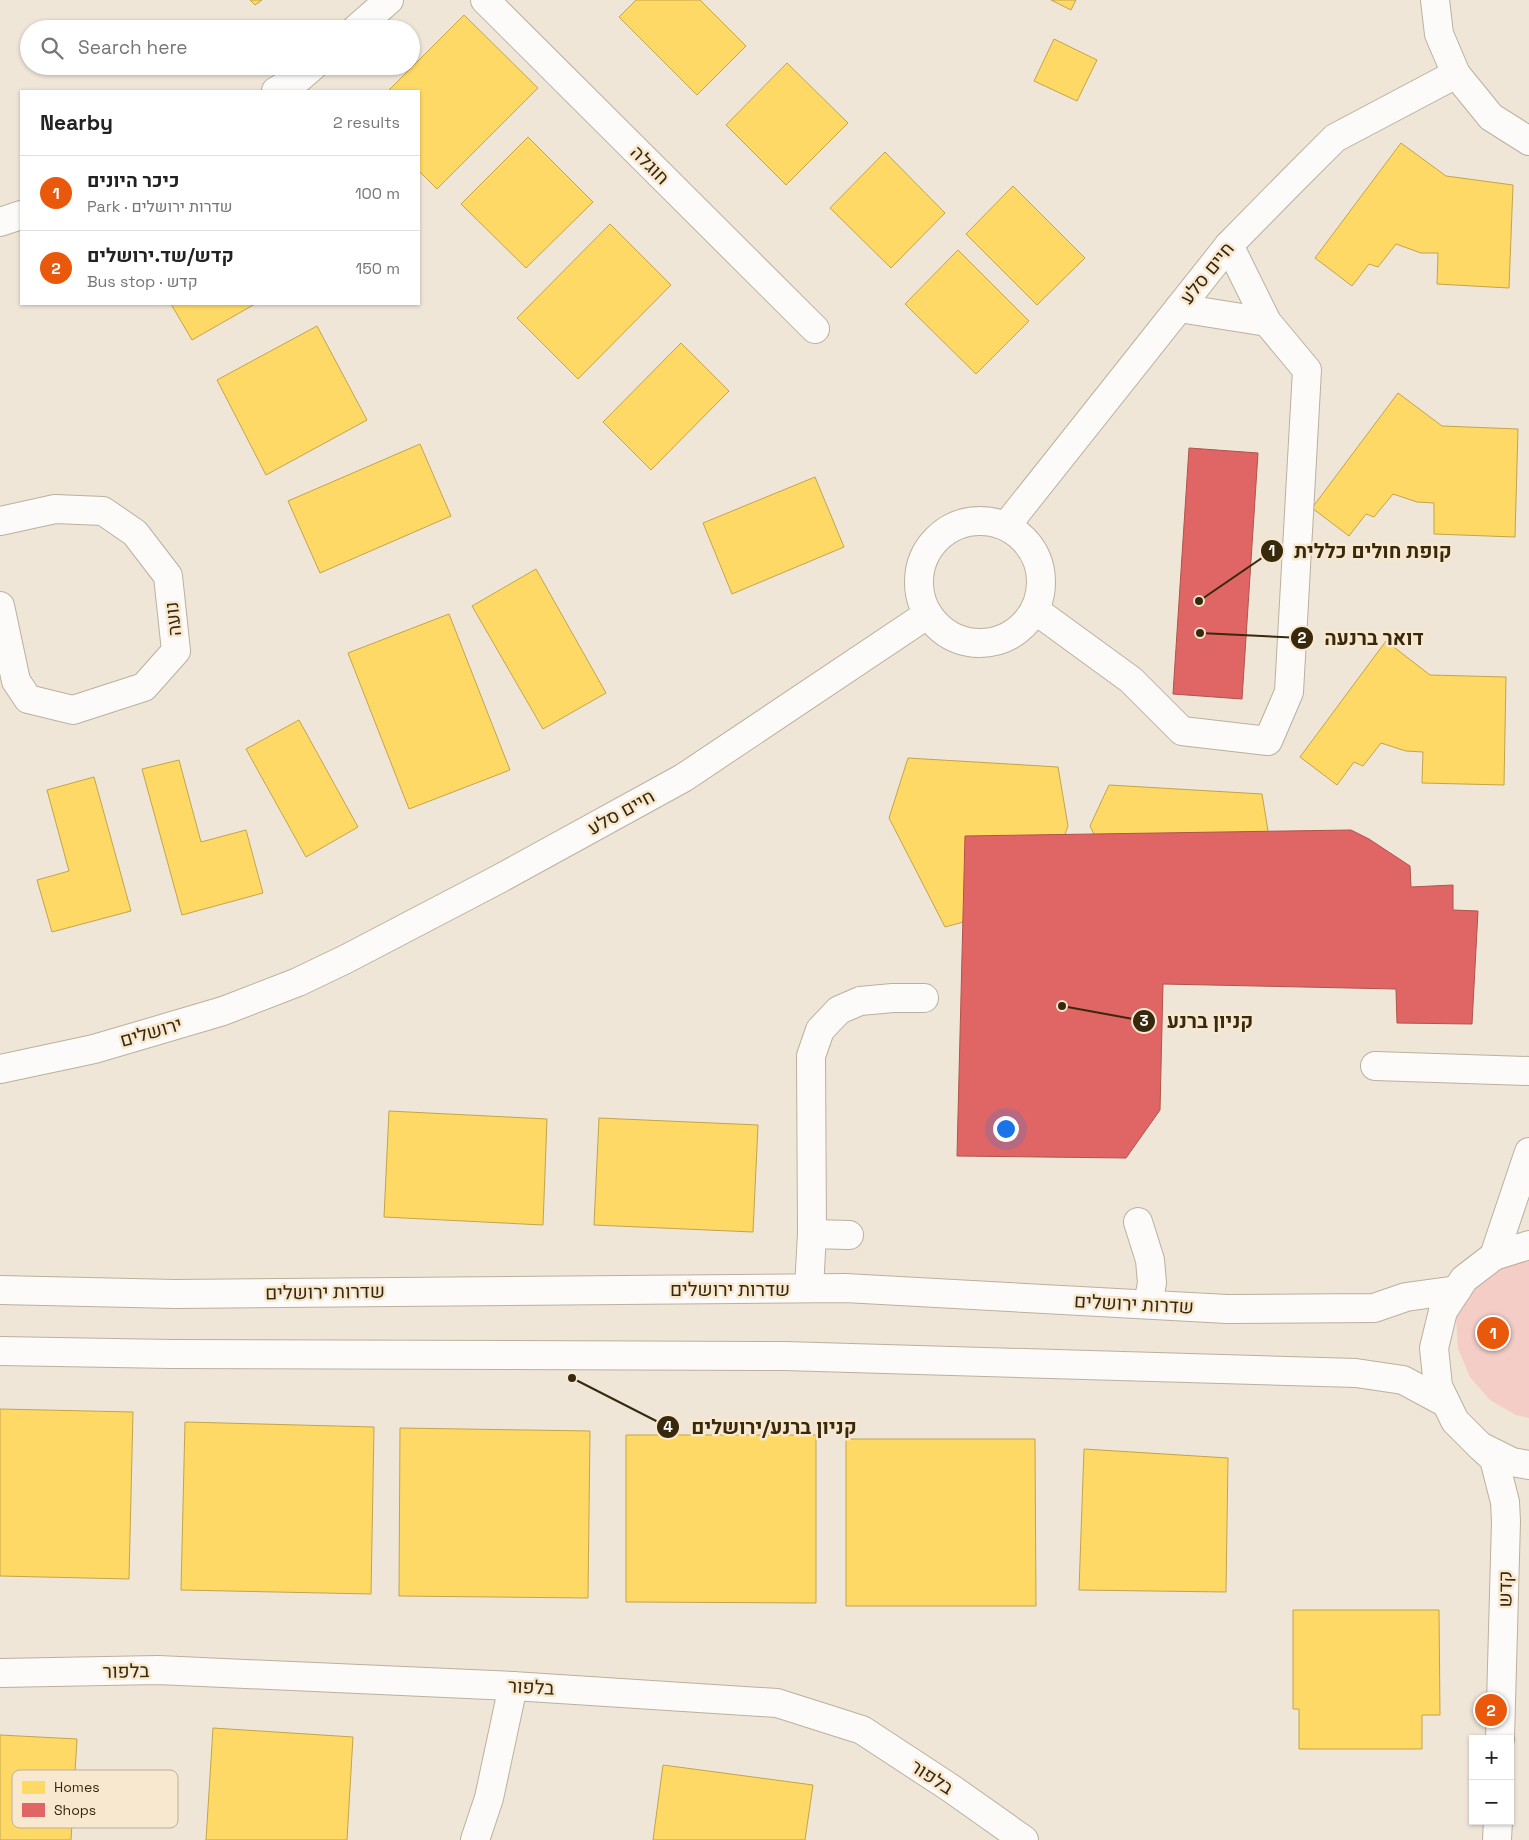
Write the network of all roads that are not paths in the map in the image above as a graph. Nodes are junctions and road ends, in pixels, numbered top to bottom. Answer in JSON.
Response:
{"nodes":[{"id":1,"x":389,"y":0,"type":"edge"},
{"id":2,"x":485,"y":0,"type":"edge"},
{"id":3,"x":1435,"y":0,"type":"edge"},
{"id":4,"x":366,"y":20,"type":"edge"},
{"id":5,"x":1456,"y":74,"type":"junction"},
{"id":6,"x":302,"y":75,"type":"edge"},
{"id":7,"x":278,"y":90,"type":"edge"},
{"id":8,"x":1529,"y":141,"type":"edge"},
{"id":9,"x":20,"y":215,"type":"edge"},
{"id":10,"x":0,"y":222,"type":"edge"},
{"id":11,"x":1229,"y":244,"type":"junction"},
{"id":12,"x":1179,"y":308,"type":"junction"},
{"id":13,"x":1267,"y":322,"type":"junction"},
{"id":14,"x":815,"y":329,"type":"dead end"},
{"id":15,"x":0,"y":520,"type":"edge"},
{"id":16,"x":1006,"y":526,"type":"junction"},
{"id":17,"x":0,"y":606,"type":"edge"},
{"id":18,"x":1035,"y":610,"type":"junction"},
{"id":19,"x":928,"y":614,"type":"junction"},
{"id":20,"x":298,"y":982,"type":"joint"},
{"id":21,"x":924,"y":998,"type":"dead end"},
{"id":22,"x":1375,"y":1066,"type":"dead end"},
{"id":23,"x":0,"y":1070,"type":"edge"},
{"id":24,"x":1529,"y":1071,"type":"edge"},
{"id":25,"x":1529,"y":1152,"type":"edge"},
{"id":26,"x":1138,"y":1222,"type":"dead end"},
{"id":27,"x":812,"y":1234,"type":"junction"},
{"id":28,"x":849,"y":1235,"type":"dead end"},
{"id":29,"x":1529,"y":1245,"type":"edge"},
{"id":30,"x":1494,"y":1256,"type":"junction"},
{"id":31,"x":809,"y":1288,"type":"junction"},
{"id":32,"x":0,"y":1290,"type":"edge"},
{"id":33,"x":1457,"y":1290,"type":"junction"},
{"id":34,"x":1148,"y":1304,"type":"junction"},
{"id":35,"x":0,"y":1351,"type":"edge"},
{"id":36,"x":1446,"y":1403,"type":"junction"},
{"id":37,"x":1480,"y":1446,"type":"junction"},
{"id":38,"x":1529,"y":1465,"type":"edge"},
{"id":39,"x":0,"y":1673,"type":"edge"},
{"id":40,"x":513,"y":1686,"type":"junction"},
{"id":41,"x":1500,"y":1735,"type":"edge"},
{"id":42,"x":1498,"y":1825,"type":"edge"},
{"id":43,"x":475,"y":1840,"type":"edge"},
{"id":44,"x":1024,"y":1840,"type":"edge"},
{"id":45,"x":1497,"y":1840,"type":"edge"}],
"edges":[{"from":1,"to":4,"type":"street"},
{"from":2,"to":14,"type":"street","name":"חוגלה"},
{"from":3,"to":5,"type":"street"},
{"from":5,"to":8,"type":"street"},
{"from":5,"to":11,"type":"street","name":"חיים סלע"},
{"from":6,"to":7,"type":"street"},
{"from":9,"to":10,"type":"street"},
{"from":11,"to":12,"type":"street","name":"חיים סלע"},
{"from":11,"to":13,"type":"street"},
{"from":12,"to":13,"type":"street"},
{"from":12,"to":16,"type":"street","name":"חיים סלע"},
{"from":13,"to":18,"type":"street"},
{"from":15,"to":17,"type":"street","name":"נועה"},
{"from":16,"to":18,"type":"street"},
{"from":16,"to":19,"type":"street"},
{"from":18,"to":19,"type":"street"},
{"from":19,"to":20,"type":"street","name":"חיים סלע"},
{"from":20,"to":23,"type":"street","name":"ירושלים"},
{"from":21,"to":27,"type":"street"},
{"from":22,"to":24,"type":"street"},
{"from":25,"to":30,"type":"street"},
{"from":26,"to":34,"type":"street"},
{"from":27,"to":28,"type":"street"},
{"from":27,"to":31,"type":"street"},
{"from":29,"to":30,"type":"street"},
{"from":30,"to":33,"type":"street"},
{"from":31,"to":32,"type":"street","name":"שדרות ירושלים"},
{"from":31,"to":34,"type":"street","name":"שדרות ירושלים"},
{"from":33,"to":34,"type":"street","name":"שדרות ירושלים"},
{"from":33,"to":36,"type":"street"},
{"from":35,"to":36,"type":"street"},
{"from":36,"to":37,"type":"street"},
{"from":37,"to":38,"type":"street"},
{"from":37,"to":41,"type":"street","name":"קדש"},
{"from":39,"to":40,"type":"street","name":"בלפור"},
{"from":40,"to":43,"type":"street"},
{"from":40,"to":44,"type":"street","name":"בלפור"},
{"from":42,"to":45,"type":"street"}]}
